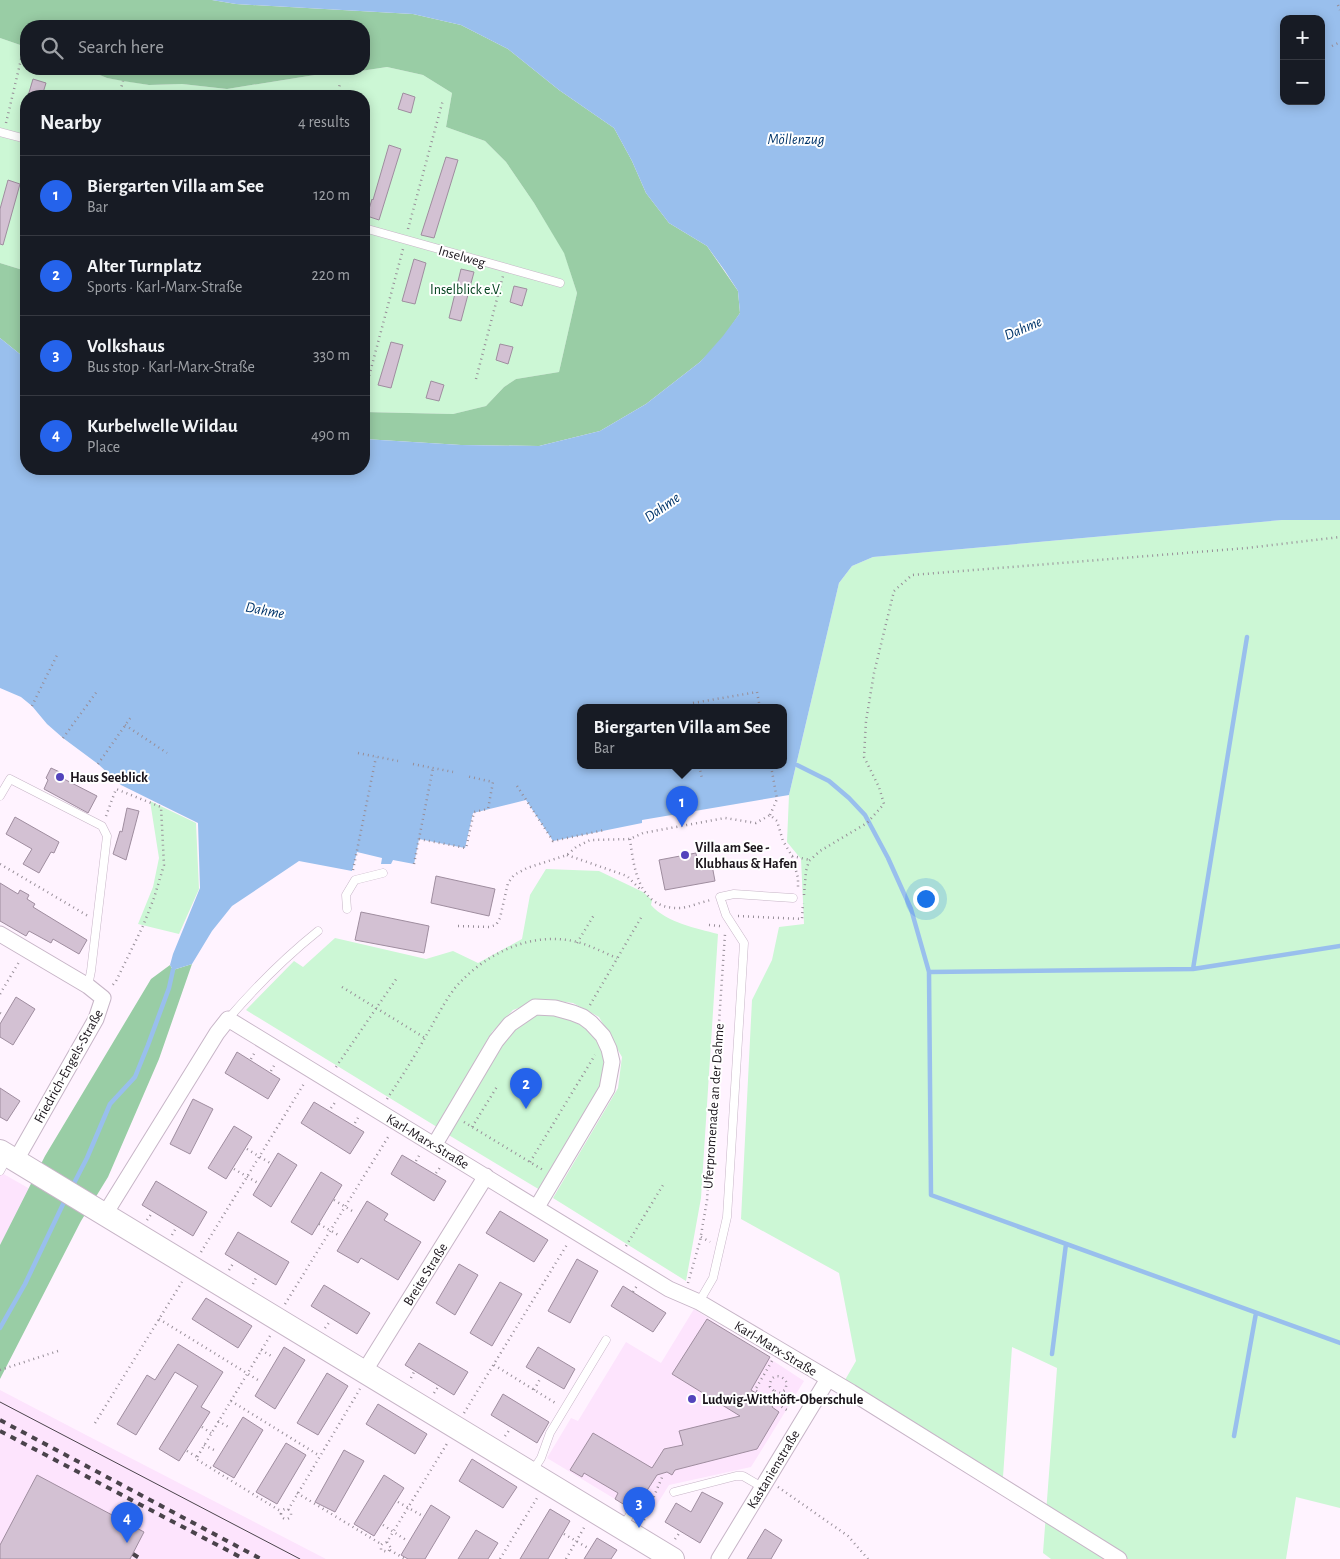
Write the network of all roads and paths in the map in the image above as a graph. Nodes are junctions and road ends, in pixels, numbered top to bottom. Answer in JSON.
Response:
{"nodes":[{"id":1,"x":1338,"y":5,"type":"dead end"},
{"id":2,"x":1340,"y":10,"type":"edge"},
{"id":3,"x":1340,"y":42,"type":"edge"},
{"id":4,"x":1332,"y":46,"type":"dead end"},
{"id":5,"x":20,"y":62,"type":"edge"},
{"id":6,"x":123,"y":81,"type":"dead end"},
{"id":7,"x":340,"y":84,"type":"dead end"},
{"id":8,"x":121,"y":90,"type":"edge"},
{"id":9,"x":338,"y":90,"type":"edge"},
{"id":10,"x":2,"y":133,"type":"edge"},
{"id":11,"x":20,"y":138,"type":"edge"},
{"id":12,"x":370,"y":230,"type":"edge"},
{"id":13,"x":505,"y":268,"type":"junction"},
{"id":14,"x":560,"y":283,"type":"dead end"},
{"id":15,"x":476,"y":379,"type":"dead end"},
{"id":16,"x":1340,"y":537,"type":"edge"},
{"id":17,"x":58,"y":655,"type":"dead end"},
{"id":18,"x":98,"y":690,"type":"dead end"},
{"id":19,"x":693,"y":703,"type":"dead end"},
{"id":20,"x":759,"y":704,"type":"edge"},
{"id":21,"x":32,"y":706,"type":"dead end"},
{"id":22,"x":131,"y":717,"type":"dead end"},
{"id":23,"x":125,"y":725,"type":"junction"},
{"id":24,"x":63,"y":738,"type":"dead end"},
{"id":25,"x":167,"y":753,"type":"dead end"},
{"id":26,"x":358,"y":753,"type":"dead end"},
{"id":27,"x":376,"y":757,"type":"junction"},
{"id":28,"x":398,"y":761,"type":"dead end"},
{"id":29,"x":98,"y":764,"type":"dead end"},
{"id":30,"x":413,"y":764,"type":"dead end"},
{"id":31,"x":433,"y":768,"type":"junction"},
{"id":32,"x":700,"y":769,"type":"edge"},
{"id":33,"x":772,"y":769,"type":"edge"},
{"id":34,"x":453,"y":772,"type":"dead end"},
{"id":35,"x":466,"y":776,"type":"dead end"},
{"id":36,"x":702,"y":778,"type":"dead end"},
{"id":37,"x":517,"y":786,"type":"dead end"},
{"id":38,"x":0,"y":796,"type":"edge"},
{"id":39,"x":770,"y":815,"type":"junction"},
{"id":40,"x":102,"y":826,"type":"junction"},
{"id":41,"x":604,"y":830,"type":"dead end"},
{"id":42,"x":419,"y":839,"type":"junction"},
{"id":43,"x":630,"y":839,"type":"junction"},
{"id":44,"x":566,"y":856,"type":"junction"},
{"id":45,"x":792,"y":856,"type":"junction"},
{"id":46,"x":0,"y":864,"type":"edge"},
{"id":47,"x":414,"y":864,"type":"dead end"},
{"id":48,"x":352,"y":871,"type":"dead end"},
{"id":49,"x":384,"y":873,"type":"dead end"},
{"id":50,"x":644,"y":892,"type":"junction"},
{"id":51,"x":720,"y":898,"type":"junction"},
{"id":52,"x":793,"y":898,"type":"joint"},
{"id":53,"x":347,"y":909,"type":"dead end"},
{"id":54,"x":594,"y":915,"type":"dead end"},
{"id":55,"x":642,"y":916,"type":"dead end"},
{"id":56,"x":96,"y":919,"type":"junction"},
{"id":57,"x":709,"y":925,"type":"dead end"},
{"id":58,"x":458,"y":926,"type":"dead end"},
{"id":59,"x":318,"y":931,"type":"dead end"},
{"id":60,"x":0,"y":934,"type":"edge"},
{"id":61,"x":577,"y":942,"type":"junction"},
{"id":62,"x":27,"y":950,"type":"junction"},
{"id":63,"x":617,"y":958,"type":"junction"},
{"id":64,"x":397,"y":978,"type":"dead end"},
{"id":65,"x":88,"y":986,"type":"junction"},
{"id":66,"x":342,"y":987,"type":"dead end"},
{"id":67,"x":0,"y":994,"type":"edge"},
{"id":68,"x":103,"y":998,"type":"junction"},
{"id":69,"x":376,"y":1008,"type":"junction"},
{"id":70,"x":587,"y":1009,"type":"dead end"},
{"id":71,"x":228,"y":1019,"type":"junction"},
{"id":72,"x":425,"y":1038,"type":"junction"},
{"id":73,"x":597,"y":1051,"type":"dead end"},
{"id":74,"x":337,"y":1065,"type":"dead end"},
{"id":75,"x":312,"y":1070,"type":"junction"},
{"id":76,"x":498,"y":1085,"type":"dead end"},
{"id":77,"x":389,"y":1097,"type":"dead end"},
{"id":78,"x":452,"y":1115,"type":"junction"},
{"id":79,"x":397,"y":1122,"type":"junction"},
{"id":80,"x":472,"y":1127,"type":"junction"},
{"id":81,"x":435,"y":1144,"type":"junction"},
{"id":82,"x":246,"y":1149,"type":"dead end"},
{"id":83,"x":259,"y":1157,"type":"junction"},
{"id":84,"x":11,"y":1162,"type":"edge"},
{"id":85,"x":530,"y":1162,"type":"junction"},
{"id":86,"x":270,"y":1163,"type":"dead end"},
{"id":87,"x":234,"y":1169,"type":"dead end"},
{"id":88,"x":486,"y":1176,"type":"junction"},
{"id":89,"x":247,"y":1177,"type":"junction"},
{"id":90,"x":555,"y":1178,"type":"junction"},
{"id":91,"x":258,"y":1183,"type":"dead end"},
{"id":92,"x":663,"y":1185,"type":"dead end"},
{"id":93,"x":334,"y":1200,"type":"dead end"},
{"id":94,"x":345,"y":1207,"type":"junction"},
{"id":95,"x":537,"y":1207,"type":"junction"},
{"id":96,"x":99,"y":1210,"type":"junction"},
{"id":97,"x":354,"y":1212,"type":"dead end"},
{"id":98,"x":152,"y":1213,"type":"dead end"},
{"id":99,"x":147,"y":1220,"type":"dead end"},
{"id":100,"x":319,"y":1224,"type":"dead end"},
{"id":101,"x":176,"y":1228,"type":"dead end"},
{"id":102,"x":330,"y":1230,"type":"junction"},
{"id":103,"x":576,"y":1231,"type":"junction"},
{"id":104,"x":171,"y":1236,"type":"dead end"},
{"id":105,"x":340,"y":1236,"type":"dead end"},
{"id":106,"x":619,"y":1257,"type":"junction"},
{"id":107,"x":234,"y":1262,"type":"dead end"},
{"id":108,"x":191,"y":1267,"type":"junction"},
{"id":109,"x":228,"y":1271,"type":"dead end"},
{"id":110,"x":257,"y":1276,"type":"dead end"},
{"id":111,"x":252,"y":1285,"type":"dead end"},
{"id":112,"x":683,"y":1294,"type":"junction"},
{"id":113,"x":699,"y":1302,"type":"junction"},
{"id":114,"x":159,"y":1319,"type":"junction"},
{"id":115,"x":278,"y":1319,"type":"junction"},
{"id":116,"x":330,"y":1320,"type":"dead end"},
{"id":117,"x":325,"y":1329,"type":"dead end"},
{"id":118,"x":606,"y":1340,"type":"dead end"},
{"id":119,"x":261,"y":1350,"type":"junction"},
{"id":120,"x":58,"y":1351,"type":"dead end"},
{"id":121,"x":273,"y":1357,"type":"dead end"},
{"id":122,"x":773,"y":1360,"type":"dead end"},
{"id":123,"x":494,"y":1365,"type":"junction"},
{"id":124,"x":0,"y":1370,"type":"edge"},
{"id":125,"x":414,"y":1372,"type":"dead end"},
{"id":126,"x":367,"y":1373,"type":"junction"},
{"id":127,"x":247,"y":1374,"type":"junction"},
{"id":128,"x":410,"y":1378,"type":"dead end"},
{"id":129,"x":540,"y":1379,"type":"dead end"},
{"id":130,"x":828,"y":1379,"type":"junction"},
{"id":131,"x":258,"y":1380,"type":"dead end"},
{"id":132,"x":438,"y":1386,"type":"dead end"},
{"id":133,"x":534,"y":1390,"type":"junction"},
{"id":134,"x":774,"y":1391,"type":"junction"},
{"id":135,"x":434,"y":1393,"type":"dead end"},
{"id":136,"x":770,"y":1399,"type":"junction"},
{"id":137,"x":231,"y":1401,"type":"junction"},
{"id":138,"x":565,"y":1408,"type":"junction"},
{"id":139,"x":790,"y":1412,"type":"dead end"},
{"id":140,"x":218,"y":1421,"type":"junction"},
{"id":141,"x":95,"y":1423,"type":"dead end"},
{"id":142,"x":202,"y":1427,"type":"dead end"},
{"id":143,"x":456,"y":1427,"type":"junction"},
{"id":144,"x":230,"y":1428,"type":"dead end"},
{"id":145,"x":510,"y":1429,"type":"dead end"},
{"id":146,"x":211,"y":1433,"type":"junction"},
{"id":147,"x":505,"y":1436,"type":"dead end"},
{"id":148,"x":204,"y":1444,"type":"junction"},
{"id":149,"x":187,"y":1451,"type":"dead end"},
{"id":150,"x":216,"y":1451,"type":"dead end"},
{"id":151,"x":320,"y":1456,"type":"junction"},
{"id":152,"x":197,"y":1457,"type":"junction"},
{"id":153,"x":663,"y":1475,"type":"dead end"},
{"id":154,"x":539,"y":1478,"type":"junction"},
{"id":155,"x":765,"y":1483,"type":"junction"},
{"id":156,"x":674,"y":1492,"type":"dead end"},
{"id":157,"x":298,"y":1493,"type":"junction"},
{"id":158,"x":642,"y":1495,"type":"dead end"},
{"id":159,"x":398,"y":1502,"type":"dead end"},
{"id":160,"x":408,"y":1508,"type":"junction"},
{"id":161,"x":288,"y":1510,"type":"junction"},
{"id":162,"x":595,"y":1511,"type":"junction"},
{"id":163,"x":282,"y":1512,"type":"junction"},
{"id":164,"x":421,"y":1515,"type":"dead end"},
{"id":165,"x":644,"y":1520,"type":"dead end"},
{"id":166,"x":383,"y":1526,"type":"dead end"},
{"id":167,"x":622,"y":1528,"type":"junction"},
{"id":168,"x":394,"y":1532,"type":"junction"},
{"id":169,"x":680,"y":1532,"type":"dead end"},
{"id":170,"x":564,"y":1534,"type":"dead end"},
{"id":171,"x":406,"y":1540,"type":"dead end"},
{"id":172,"x":576,"y":1541,"type":"junction"},
{"id":173,"x":387,"y":1542,"type":"junction"},
{"id":174,"x":381,"y":1544,"type":"junction"},
{"id":175,"x":588,"y":1548,"type":"dead end"},
{"id":176,"x":674,"y":1549,"type":"edge"},
{"id":177,"x":390,"y":1550,"type":"junction"},
{"id":178,"x":405,"y":1559,"type":"edge"},
{"id":179,"x":500,"y":1559,"type":"edge"},
{"id":180,"x":566,"y":1559,"type":"edge"},
{"id":181,"x":719,"y":1559,"type":"edge"},
{"id":182,"x":868,"y":1559,"type":"edge"},
{"id":183,"x":1119,"y":1559,"type":"edge"}],
"edges":[{"from":1,"to":2,"type":"path"},
{"from":3,"to":4,"type":"path"},
{"from":5,"to":10,"type":"path"},
{"from":6,"to":8,"type":"path"},
{"from":7,"to":9,"type":"path"},
{"from":10,"to":11,"type":"lane"},
{"from":12,"to":13,"type":"lane","name":"Inselweg"},
{"from":13,"to":14,"type":"lane","name":"Inselweg"},
{"from":13,"to":15,"type":"path"},
{"from":16,"to":45,"type":"path"},
{"from":17,"to":21,"type":"path"},
{"from":18,"to":24,"type":"path"},
{"from":19,"to":20,"type":"path"},
{"from":22,"to":23,"type":"path"},
{"from":23,"to":25,"type":"path"},
{"from":23,"to":29,"type":"path"},
{"from":26,"to":27,"type":"path"},
{"from":27,"to":28,"type":"path"},
{"from":27,"to":48,"type":"path"},
{"from":30,"to":31,"type":"path"},
{"from":31,"to":34,"type":"path"},
{"from":31,"to":42,"type":"path"},
{"from":32,"to":36,"type":"path"},
{"from":33,"to":39,"type":"path"},
{"from":35,"to":42,"type":"path"},
{"from":37,"to":41,"type":"path"},
{"from":38,"to":40,"type":"lane"},
{"from":39,"to":43,"type":"path"},
{"from":39,"to":45,"type":"path"},
{"from":40,"to":56,"type":"lane"},
{"from":40,"to":68,"type":"path"},
{"from":42,"to":47,"type":"path"},
{"from":43,"to":44,"type":"path"},
{"from":43,"to":50,"type":"path"},
{"from":44,"to":50,"type":"path"},
{"from":44,"to":58,"type":"path"},
{"from":45,"to":52,"type":"path"},
{"from":46,"to":56,"type":"path"},
{"from":49,"to":53,"type":"lane"},
{"from":50,"to":51,"type":"path"},
{"from":51,"to":52,"type":"lane"},
{"from":51,"to":113,"type":"lane","name":"Uferpromenade an der Dahme"},
{"from":54,"to":61,"type":"path"},
{"from":55,"to":63,"type":"path"},
{"from":56,"to":65,"type":"lane"},
{"from":57,"to":112,"type":"path","name":"Uferpromenade an der Dahme"},
{"from":59,"to":71,"type":"lane"},
{"from":60,"to":62,"type":"street","name":"Friedrich-Engels-Straße"},
{"from":61,"to":63,"type":"path"},
{"from":61,"to":72,"type":"path"},
{"from":62,"to":65,"type":"street","name":"Friedrich-Engels-Straße"},
{"from":62,"to":67,"type":"path"},
{"from":63,"to":70,"type":"path"},
{"from":64,"to":69,"type":"path"},
{"from":65,"to":68,"type":"street","name":"Friedrich-Engels-Straße"},
{"from":66,"to":69,"type":"path"},
{"from":68,"to":84,"type":"street","name":"Friedrich-Engels-Straße"},
{"from":69,"to":72,"type":"path"},
{"from":69,"to":74,"type":"path"},
{"from":71,"to":75,"type":"street","name":"Karl-Marx-Straße"},
{"from":71,"to":96,"type":"street"},
{"from":72,"to":77,"type":"path"},
{"from":73,"to":85,"type":"path"},
{"from":75,"to":79,"type":"street","name":"Karl-Marx-Straße"},
{"from":75,"to":83,"type":"path"},
{"from":76,"to":80,"type":"path"},
{"from":78,"to":80,"type":"path"},
{"from":78,"to":81,"type":"street"},
{"from":78,"to":90,"type":"street"},
{"from":79,"to":81,"type":"street","name":"Karl-Marx-Straße"},
{"from":79,"to":94,"type":"path"},
{"from":80,"to":85,"type":"path"},
{"from":81,"to":88,"type":"street","name":"Karl-Marx-Straße"},
{"from":82,"to":83,"type":"path"},
{"from":83,"to":86,"type":"path"},
{"from":83,"to":89,"type":"path"},
{"from":84,"to":96,"type":"main road"},
{"from":85,"to":90,"type":"path"},
{"from":87,"to":89,"type":"path"},
{"from":88,"to":95,"type":"street","name":"Karl-Marx-Straße"},
{"from":88,"to":126,"type":"street","name":"Breite Straße"},
{"from":89,"to":91,"type":"path"},
{"from":89,"to":108,"type":"path"},
{"from":90,"to":95,"type":"street"},
{"from":92,"to":106,"type":"path"},
{"from":93,"to":94,"type":"path"},
{"from":94,"to":97,"type":"path"},
{"from":94,"to":102,"type":"path"},
{"from":95,"to":103,"type":"street","name":"Karl-Marx-Straße"},
{"from":96,"to":108,"type":"main road"},
{"from":98,"to":99,"type":"path"},
{"from":100,"to":102,"type":"path"},
{"from":101,"to":104,"type":"path"},
{"from":102,"to":105,"type":"path"},
{"from":102,"to":115,"type":"path"},
{"from":103,"to":106,"type":"street","name":"Karl-Marx-Straße"},
{"from":103,"to":123,"type":"path"},
{"from":106,"to":112,"type":"street","name":"Karl-Marx-Straße"},
{"from":107,"to":109,"type":"path"},
{"from":108,"to":114,"type":"path"},
{"from":108,"to":115,"type":"main road"},
{"from":110,"to":111,"type":"path"},
{"from":112,"to":113,"type":"street","name":"Karl-Marx-Straße"},
{"from":113,"to":130,"type":"street","name":"Karl-Marx-Straße"},
{"from":114,"to":127,"type":"path"},
{"from":114,"to":141,"type":"path"},
{"from":115,"to":119,"type":"path"},
{"from":115,"to":126,"type":"main road"},
{"from":116,"to":117,"type":"path"},
{"from":118,"to":138,"type":"lane"},
{"from":119,"to":121,"type":"path"},
{"from":119,"to":127,"type":"path"},
{"from":120,"to":124,"type":"path"},
{"from":122,"to":136,"type":"path"},
{"from":123,"to":133,"type":"path"},
{"from":123,"to":143,"type":"path"},
{"from":125,"to":128,"type":"path"},
{"from":126,"to":143,"type":"main road"},
{"from":126,"to":151,"type":"path"},
{"from":127,"to":131,"type":"path"},
{"from":127,"to":137,"type":"path"},
{"from":129,"to":133,"type":"path"},
{"from":130,"to":155,"type":"street","name":"Kastanienstraße"},
{"from":130,"to":183,"type":"street","name":"Karl-Marx-Straße"},
{"from":132,"to":135,"type":"path"},
{"from":133,"to":138,"type":"path"},
{"from":134,"to":134,"type":"path"},
{"from":134,"to":136,"type":"path"},
{"from":136,"to":139,"type":"path"},
{"from":137,"to":140,"type":"path"},
{"from":137,"to":151,"type":"path"},
{"from":138,"to":154,"type":"lane"},
{"from":140,"to":144,"type":"path"},
{"from":140,"to":146,"type":"path"},
{"from":142,"to":146,"type":"path"},
{"from":143,"to":154,"type":"main road"},
{"from":143,"to":160,"type":"path"},
{"from":145,"to":147,"type":"path"},
{"from":146,"to":148,"type":"path"},
{"from":148,"to":150,"type":"path"},
{"from":148,"to":152,"type":"path"},
{"from":149,"to":152,"type":"path"},
{"from":151,"to":157,"type":"path"},
{"from":152,"to":163,"type":"path"},
{"from":153,"to":165,"type":"path"},
{"from":154,"to":162,"type":"main road"},
{"from":154,"to":179,"type":"path"},
{"from":155,"to":156,"type":"lane"},
{"from":155,"to":181,"type":"street","name":"Kastanienstraße"},
{"from":155,"to":182,"type":"path"},
{"from":157,"to":161,"type":"path"},
{"from":157,"to":174,"type":"path"},
{"from":158,"to":167,"type":"lane"},
{"from":159,"to":160,"type":"path"},
{"from":160,"to":164,"type":"path"},
{"from":160,"to":168,"type":"path"},
{"from":161,"to":163,"type":"path"},
{"from":161,"to":163,"type":"path"},
{"from":162,"to":167,"type":"main road"},
{"from":162,"to":172,"type":"path"},
{"from":166,"to":168,"type":"path"},
{"from":167,"to":176,"type":"main road"},
{"from":168,"to":171,"type":"path"},
{"from":168,"to":173,"type":"path"},
{"from":169,"to":176,"type":"path"},
{"from":170,"to":172,"type":"path"},
{"from":172,"to":175,"type":"path"},
{"from":172,"to":180,"type":"path"},
{"from":173,"to":174,"type":"path"},
{"from":173,"to":177,"type":"path"},
{"from":174,"to":177,"type":"path"},
{"from":177,"to":178,"type":"path"}]}
